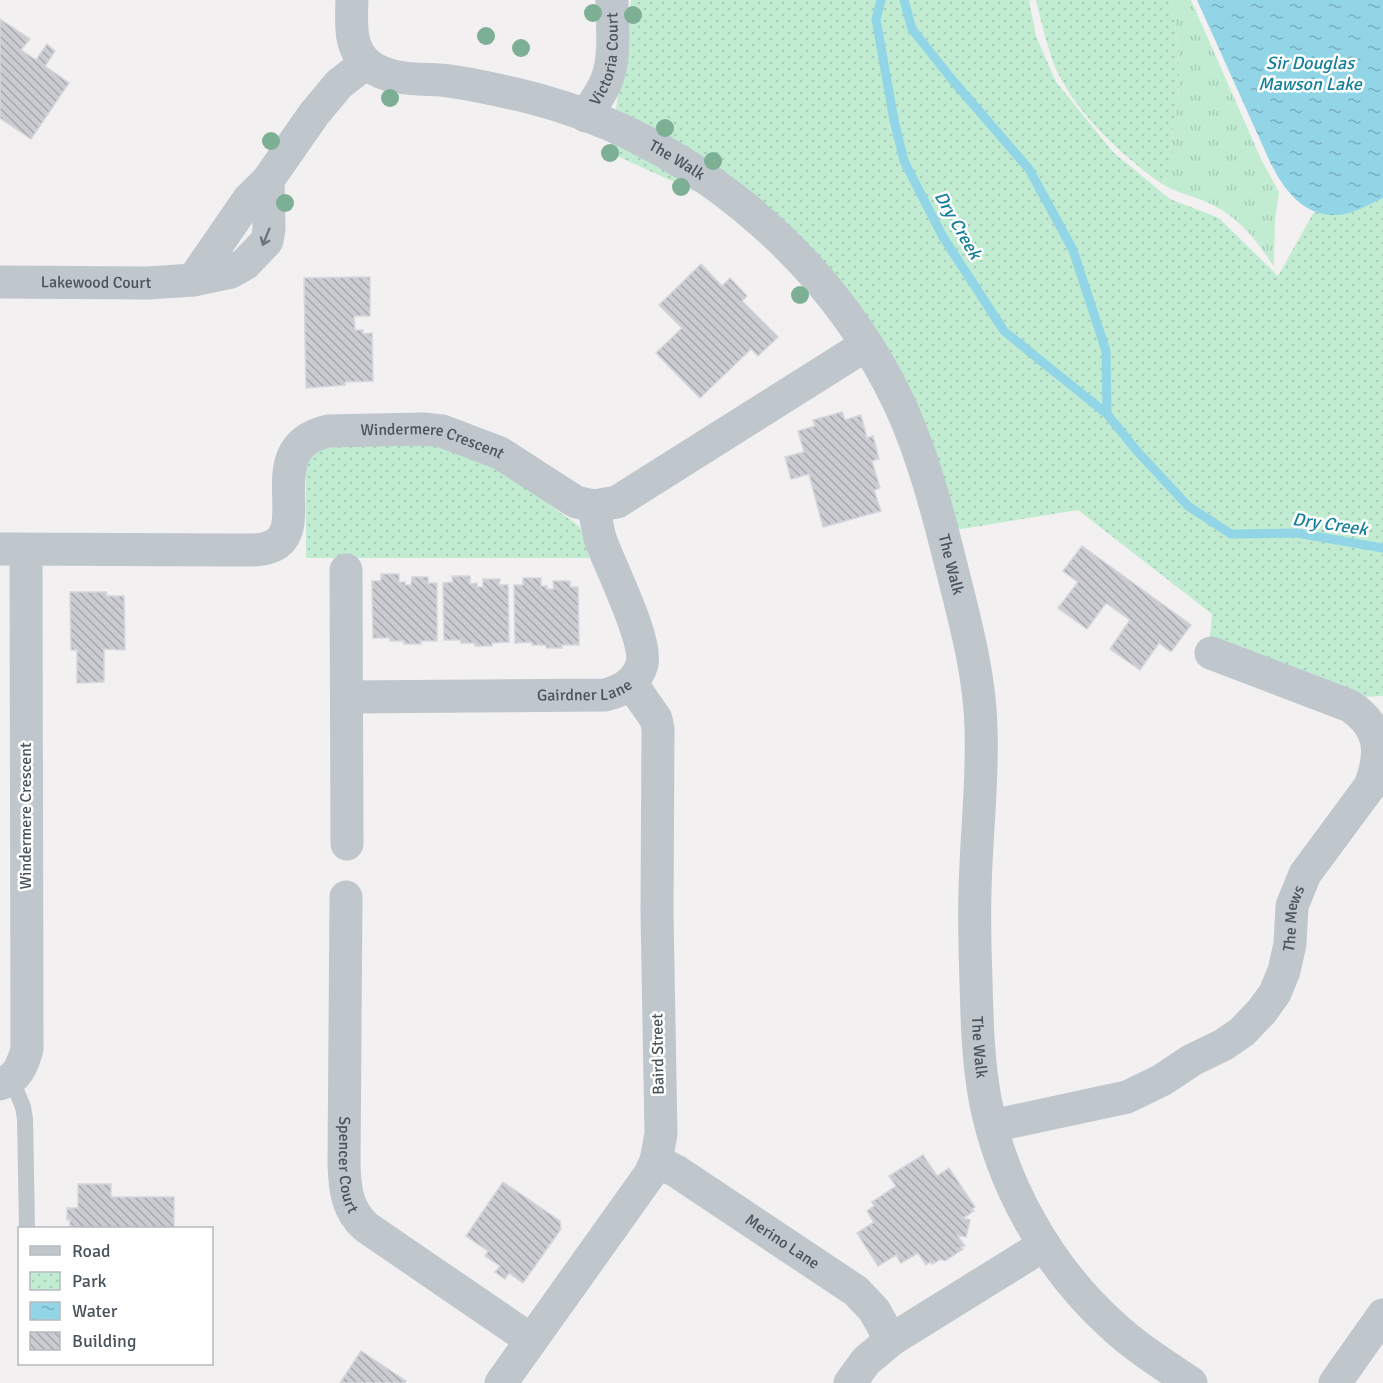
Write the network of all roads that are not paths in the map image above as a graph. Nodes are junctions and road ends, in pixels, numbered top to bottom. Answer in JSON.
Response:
{"nodes":[{"id":1,"x":352,"y":0,"type":"edge"},
{"id":2,"x":612,"y":0,"type":"edge"},
{"id":3,"x":366,"y":63,"type":"junction"},
{"id":4,"x":586,"y":116,"type":"junction"},
{"id":5,"x":0,"y":282,"type":"edge"},
{"id":6,"x":866,"y":345,"type":"junction"},
{"id":7,"x":594,"y":506,"type":"junction"},
{"id":8,"x":13,"y":550,"type":"edge"},
{"id":9,"x":346,"y":570,"type":"dead end"},
{"id":10,"x":1211,"y":653,"type":"dead end"},
{"id":11,"x":631,"y":683,"type":"junction"},
{"id":12,"x":346,"y":697,"type":"junction"},
{"id":13,"x":13,"y":824,"type":"edge"},
{"id":14,"x":347,"y":844,"type":"dead end"},
{"id":15,"x":346,"y":897,"type":"dead end"},
{"id":16,"x":5,"y":1081,"type":"edge"},
{"id":17,"x":992,"y":1126,"type":"junction"},
{"id":18,"x":656,"y":1161,"type":"junction"},
{"id":19,"x":27,"y":1227,"type":"edge"},
{"id":20,"x":1044,"y":1245,"type":"junction"},
{"id":21,"x":1383,"y":1315,"type":"edge"},
{"id":22,"x":531,"y":1340,"type":"junction"},
{"id":23,"x":891,"y":1340,"type":"junction"},
{"id":24,"x":501,"y":1383,"type":"edge"},
{"id":25,"x":850,"y":1383,"type":"edge"},
{"id":26,"x":1191,"y":1383,"type":"edge"},
{"id":27,"x":1335,"y":1383,"type":"edge"}],
"edges":[{"from":1,"to":3,"type":"street"},
{"from":2,"to":4,"type":"street","name":"Victoria Court"},
{"from":3,"to":4,"type":"street","name":"The Walk"},
{"from":3,"to":5,"type":"street","name":"Lakewood Court"},
{"from":4,"to":6,"type":"street","name":"The Walk"},
{"from":6,"to":7,"type":"street"},
{"from":6,"to":17,"type":"street","name":"The Walk"},
{"from":7,"to":8,"type":"street","name":"Windermere Crescent"},
{"from":7,"to":11,"type":"street","name":"Gairdner Lane"},
{"from":8,"to":13,"type":"street","name":"Windermere Crescent"},
{"from":9,"to":12,"type":"street"},
{"from":10,"to":17,"type":"street","name":"The Mews"},
{"from":11,"to":12,"type":"street","name":"Gairdner Lane"},
{"from":11,"to":18,"type":"street","name":"Baird Street"},
{"from":12,"to":14,"type":"street"},
{"from":13,"to":16,"type":"street","name":"Windermere Crescent"},
{"from":15,"to":22,"type":"street","name":"Spencer Court"},
{"from":16,"to":19,"type":"lane","name":"Windermere Crescent"},
{"from":17,"to":20,"type":"street","name":"The Walk"},
{"from":18,"to":22,"type":"street","name":"Baird Street"},
{"from":18,"to":23,"type":"street","name":"Merino Lane"},
{"from":20,"to":23,"type":"street"},
{"from":20,"to":26,"type":"street","name":"The Walk"},
{"from":21,"to":27,"type":"street"},
{"from":22,"to":24,"type":"street","name":"Baird Street"},
{"from":23,"to":25,"type":"street"}]}
